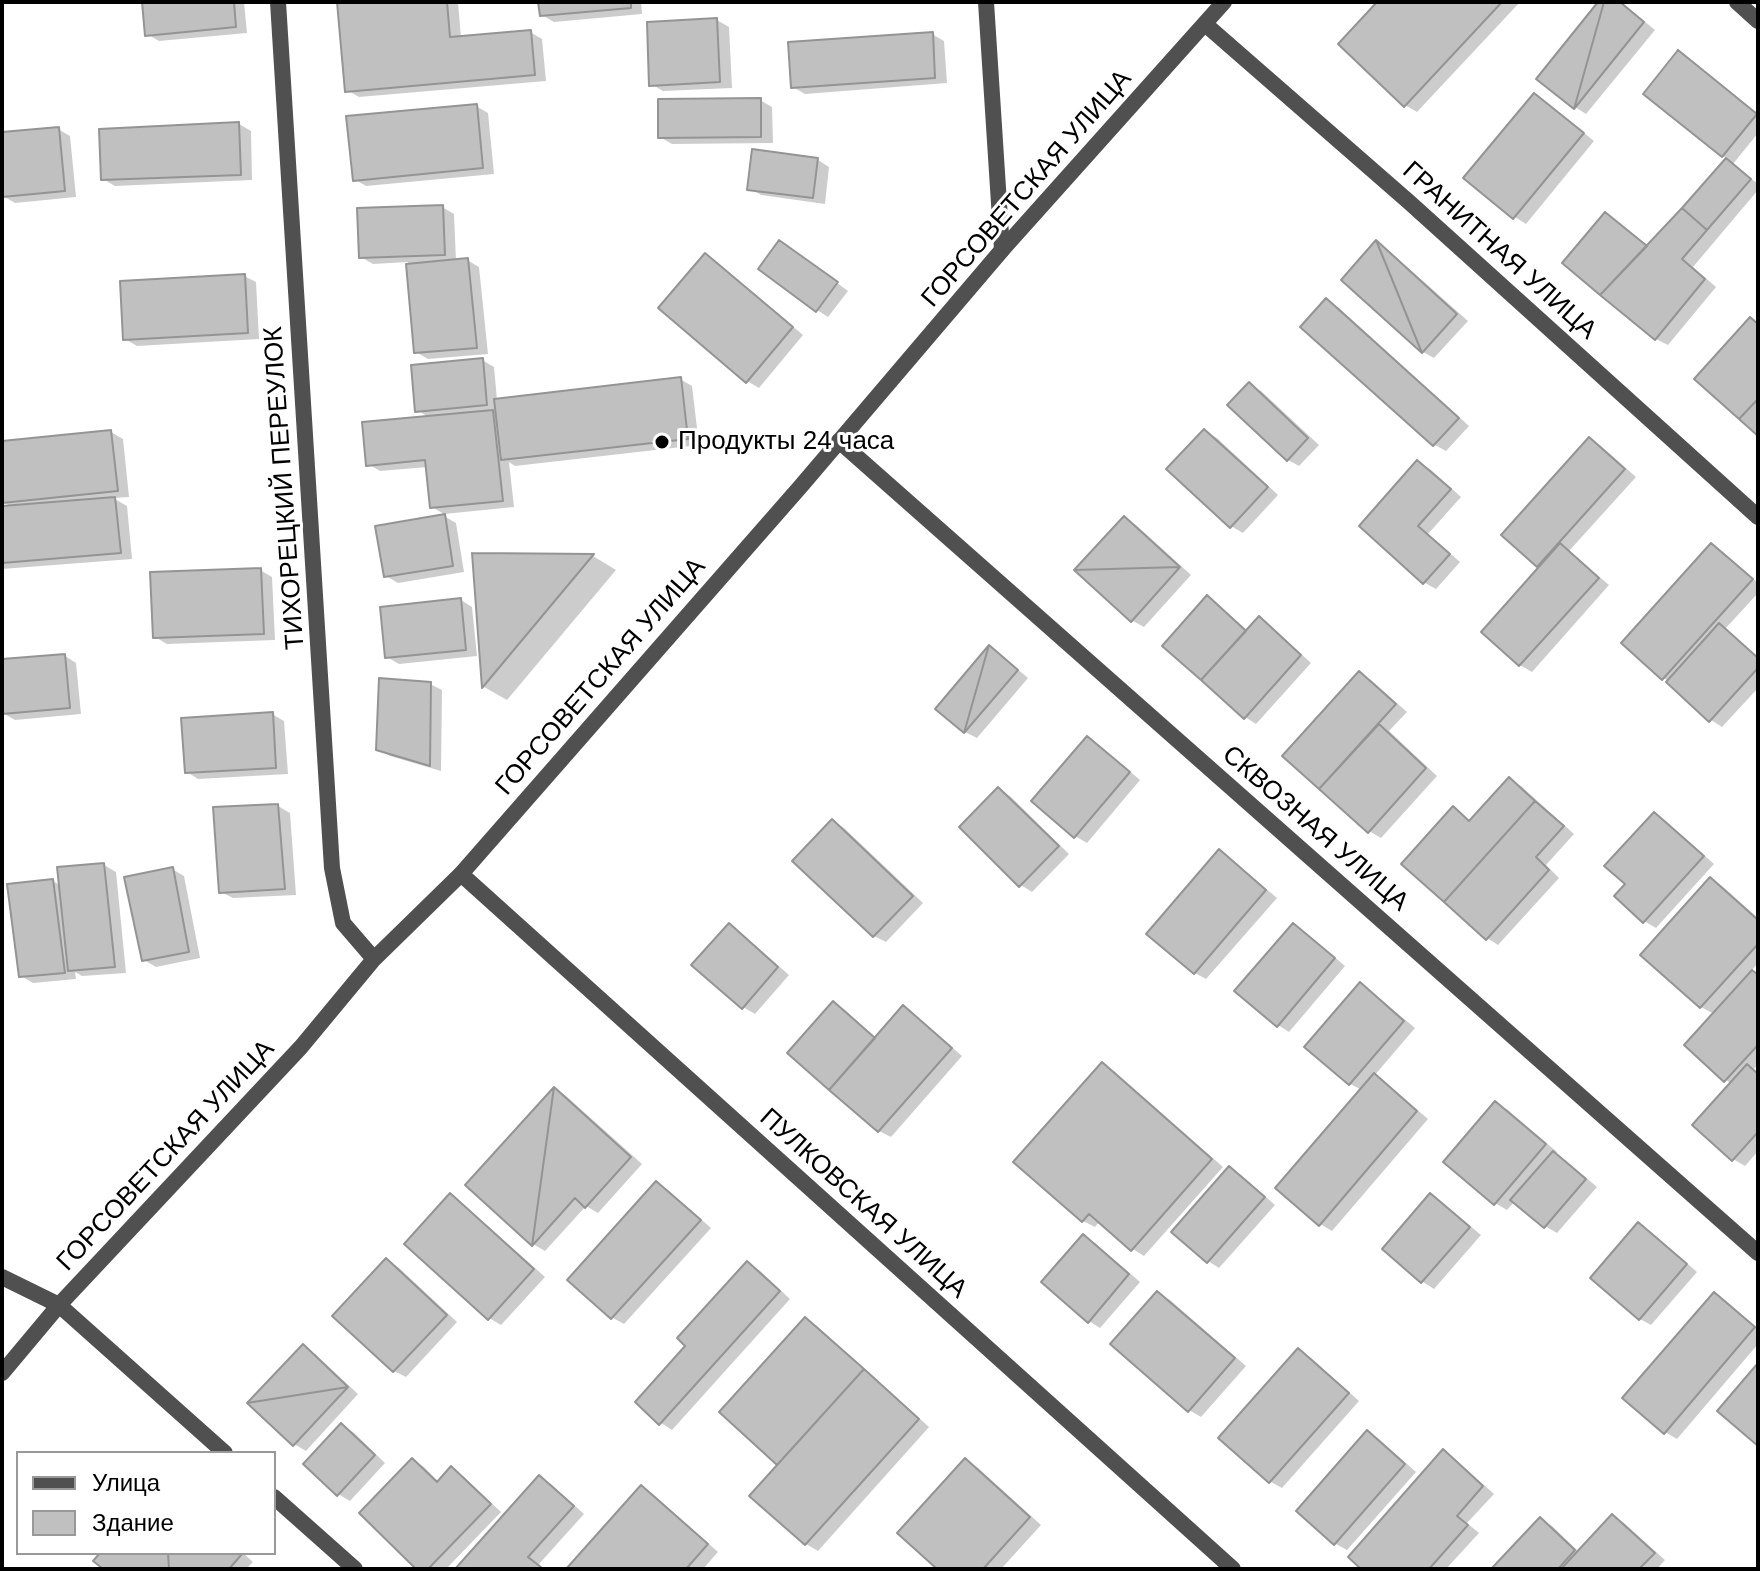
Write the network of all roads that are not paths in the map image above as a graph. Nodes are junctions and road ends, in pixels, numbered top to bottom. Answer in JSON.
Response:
{"nodes":[{"id":1,"x":278,"y":2,"type":"edge"},
{"id":2,"x":986,"y":2,"type":"edge"},
{"id":3,"x":1224,"y":2,"type":"edge"},
{"id":4,"x":1737,"y":2,"type":"edge"},
{"id":5,"x":1758,"y":21,"type":"edge"},
{"id":6,"x":1205,"y":24,"type":"junction"},
{"id":7,"x":1002,"y":250,"type":"junction"},
{"id":8,"x":839,"y":441,"type":"junction"},
{"id":9,"x":1758,"y":517,"type":"edge"},
{"id":10,"x":461,"y":874,"type":"junction"},
{"id":11,"x":374,"y":959,"type":"junction"},
{"id":12,"x":1758,"y":1253,"type":"edge"},
{"id":13,"x":2,"y":1277,"type":"edge"},
{"id":14,"x":59,"y":1305,"type":"junction"},
{"id":15,"x":2,"y":1373,"type":"edge"},
{"id":16,"x":223,"y":1451,"type":"edge"},
{"id":17,"x":276,"y":1499,"type":"edge"},
{"id":18,"x":355,"y":1569,"type":"edge"},
{"id":19,"x":1233,"y":1569,"type":"edge"}],
"edges":[{"from":1,"to":11,"type":"street","name":"ТИХОРЕЦКИЙ ПЕРЕУЛОК"},
{"from":2,"to":7,"type":"street"},
{"from":3,"to":6,"type":"street","name":"ГОРСОВЕТСКАЯ УЛИЦА"},
{"from":4,"to":5,"type":"street"},
{"from":6,"to":7,"type":"street","name":"ГОРСОВЕТСКАЯ УЛИЦА"},
{"from":6,"to":9,"type":"street","name":"ГРАНИТНАЯ УЛИЦА"},
{"from":7,"to":8,"type":"street","name":"ГОРСОВЕТСКАЯ УЛИЦА"},
{"from":8,"to":10,"type":"street","name":"ГОРСОВЕТСКАЯ УЛИЦА"},
{"from":8,"to":12,"type":"street","name":"СКВОЗНАЯ УЛИЦА"},
{"from":10,"to":11,"type":"street","name":"ГОРСОВЕТСКАЯ УЛИЦА"},
{"from":10,"to":19,"type":"street","name":"ПУЛКОВСКАЯ УЛИЦА"},
{"from":11,"to":14,"type":"street","name":"ГОРСОВЕТСКАЯ УЛИЦА"},
{"from":13,"to":14,"type":"street"},
{"from":14,"to":15,"type":"street","name":"ГОРСОВЕТСКАЯ УЛИЦА"},
{"from":14,"to":16,"type":"street"},
{"from":17,"to":18,"type":"street"}]}
